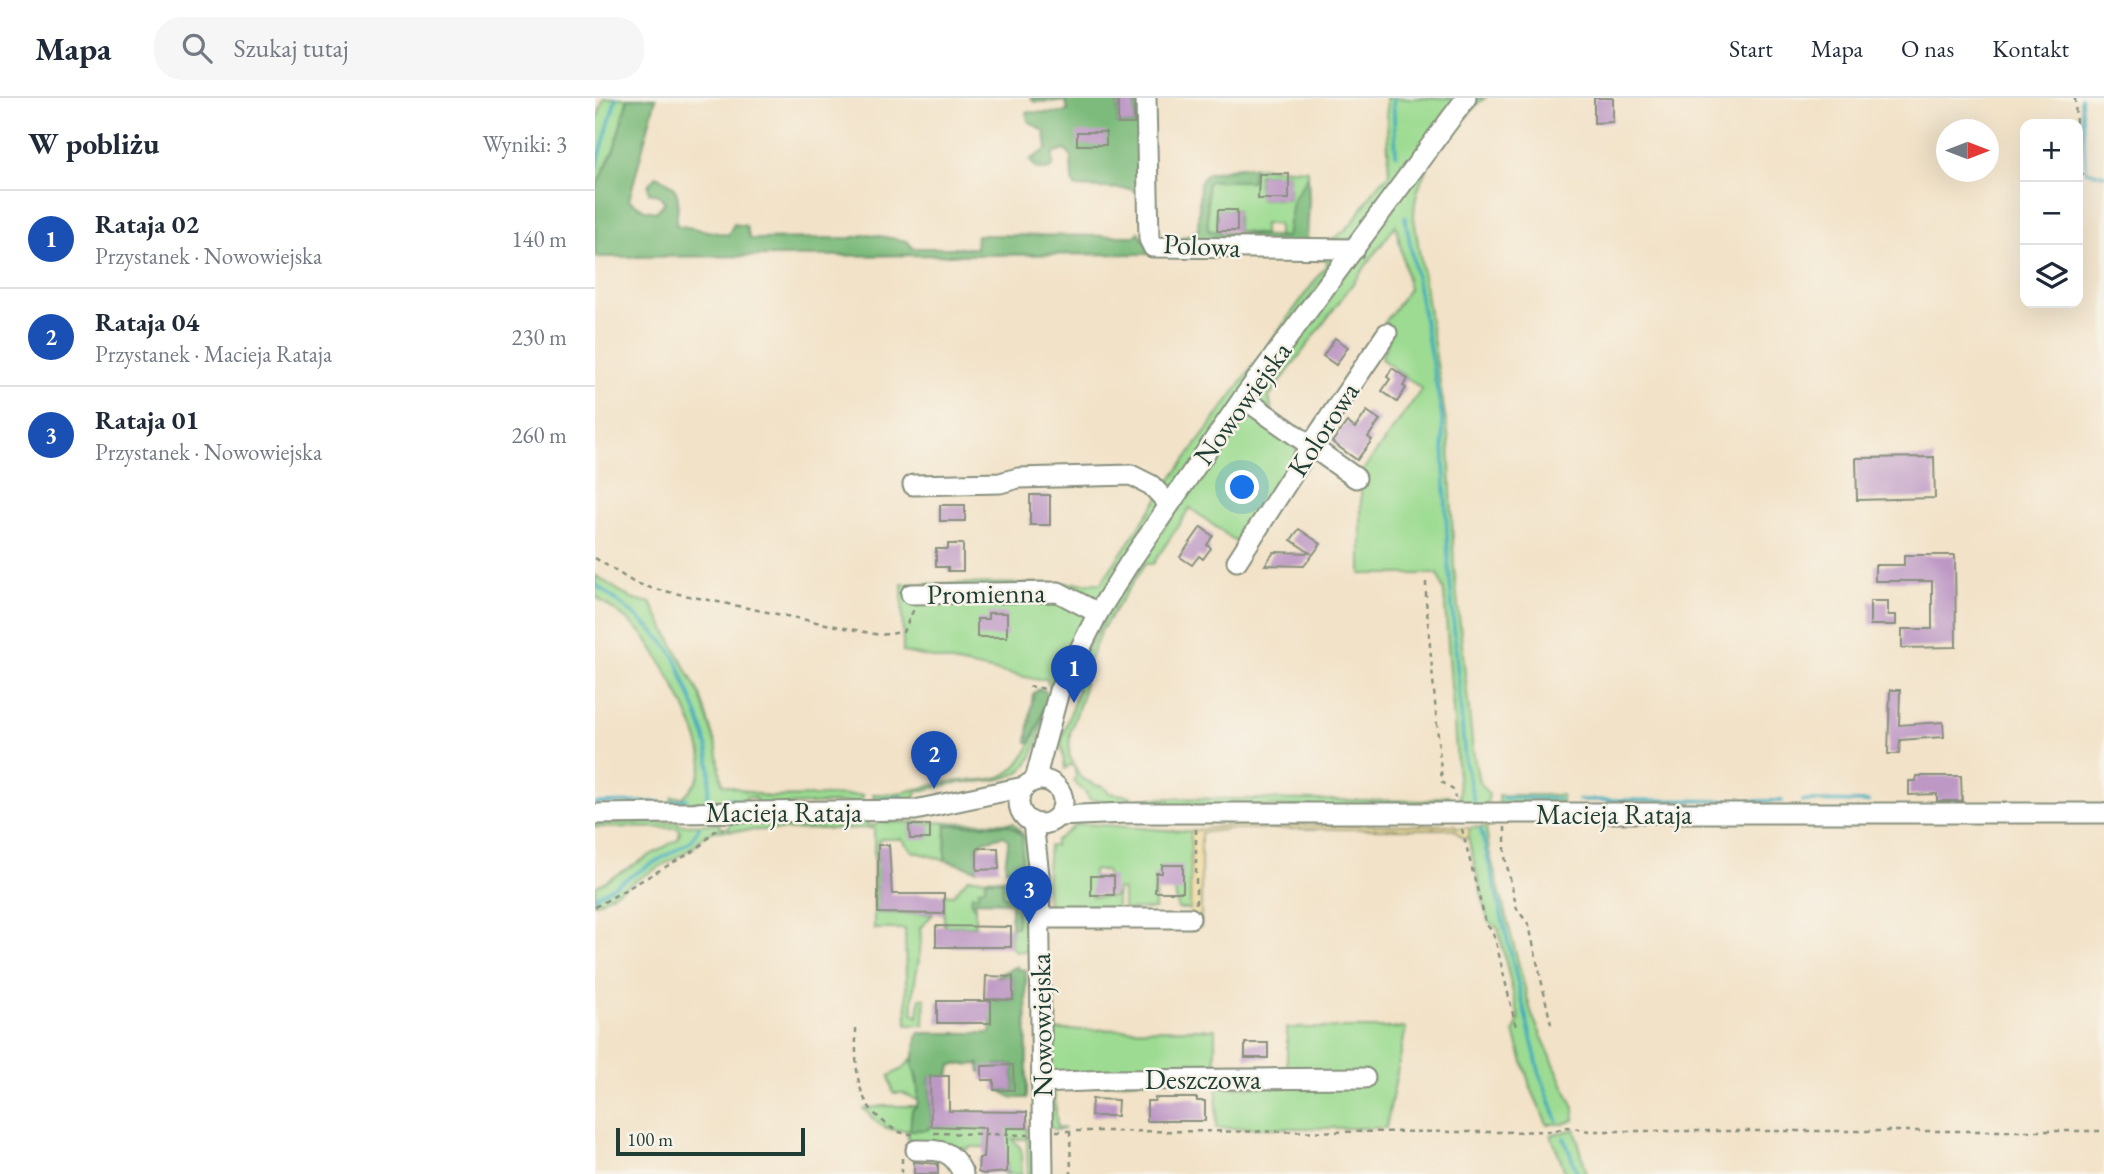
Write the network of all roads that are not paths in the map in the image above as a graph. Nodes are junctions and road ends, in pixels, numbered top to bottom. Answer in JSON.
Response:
{"nodes":[{"id":1,"x":1146,"y":98,"type":"edge"},
{"id":2,"x":1466,"y":98,"type":"edge"},
{"id":3,"x":1355,"y":249,"type":"junction"},
{"id":4,"x":1387,"y":333,"type":"dead end"},
{"id":5,"x":1243,"y":398,"type":"junction"},
{"id":6,"x":1311,"y":447,"type":"junction"},
{"id":7,"x":1356,"y":478,"type":"dead end"},
{"id":8,"x":913,"y":485,"type":"dead end"},
{"id":9,"x":1169,"y":504,"type":"junction"},
{"id":10,"x":1237,"y":561,"type":"dead end"},
{"id":11,"x":911,"y":594,"type":"dead end"},
{"id":12,"x":1098,"y":613,"type":"junction"},
{"id":13,"x":1044,"y":786,"type":"junction"},
{"id":14,"x":973,"y":799,"type":"junction"},
{"id":15,"x":1125,"y":813,"type":"junction"},
{"id":16,"x":2104,"y":813,"type":"edge"},
{"id":17,"x":595,"y":814,"type":"edge"},
{"id":18,"x":1041,"y":818,"type":"junction"},
{"id":19,"x":1039,"y":918,"type":"junction"},
{"id":20,"x":1190,"y":918,"type":"road end"},
{"id":21,"x":1365,"y":1078,"type":"dead end"},
{"id":22,"x":1041,"y":1083,"type":"junction"},
{"id":23,"x":919,"y":1142,"type":"road end"},
{"id":24,"x":963,"y":1174,"type":"edge"},
{"id":25,"x":1043,"y":1174,"type":"edge"}],
"edges":[{"from":1,"to":3,"type":"street","name":"Polowa"},
{"from":2,"to":3,"type":"street","name":"Nowowiejska"},
{"from":3,"to":5,"type":"street","name":"Nowowiejska"},
{"from":4,"to":6,"type":"street","name":"Kolorowa"},
{"from":5,"to":6,"type":"street"},
{"from":5,"to":9,"type":"street","name":"Nowowiejska"},
{"from":6,"to":7,"type":"street"},
{"from":6,"to":10,"type":"street","name":"Kolorowa"},
{"from":8,"to":9,"type":"street"},
{"from":9,"to":12,"type":"street","name":"Nowowiejska"},
{"from":11,"to":12,"type":"street","name":"Promienna"},
{"from":12,"to":13,"type":"street","name":"Nowowiejska"},
{"from":13,"to":14,"type":"street","name":"Macieja Rataja"},
{"from":13,"to":15,"type":"street","name":"Macieja Rataja"},
{"from":13,"to":18,"type":"street"},
{"from":13,"to":18,"type":"street"},
{"from":14,"to":17,"type":"street","name":"Macieja Rataja"},
{"from":14,"to":18,"type":"street","name":"Macieja Rataja"},
{"from":15,"to":16,"type":"street","name":"Macieja Rataja"},
{"from":15,"to":18,"type":"street","name":"Macieja Rataja"},
{"from":18,"to":19,"type":"street","name":"Nowowiejska"},
{"from":19,"to":20,"type":"street"},
{"from":19,"to":22,"type":"street","name":"Nowowiejska"},
{"from":21,"to":22,"type":"street","name":"Deszczowa"},
{"from":22,"to":25,"type":"street","name":"Nowowiejska"},
{"from":23,"to":24,"type":"street"}]}
